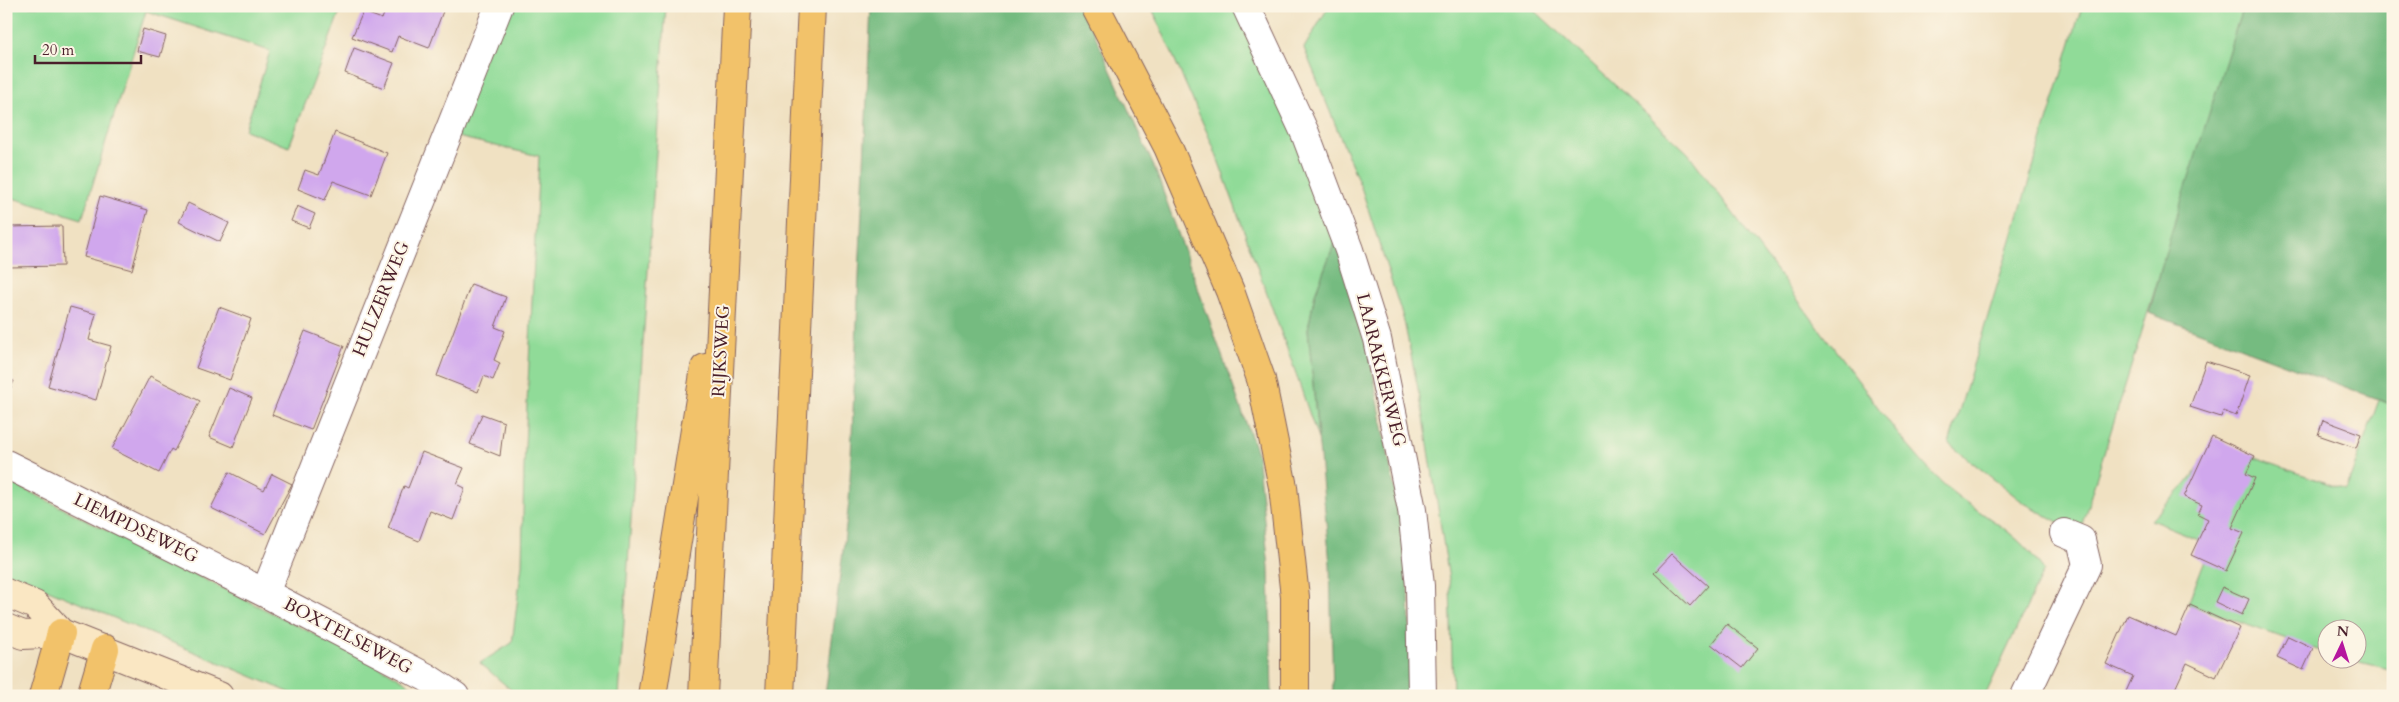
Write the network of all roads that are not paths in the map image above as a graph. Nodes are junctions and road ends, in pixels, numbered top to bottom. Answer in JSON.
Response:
{"nodes":[{"id":1,"x":499,"y":6,"type":"edge"},
{"id":2,"x":737,"y":6,"type":"edge"},
{"id":3,"x":812,"y":6,"type":"edge"},
{"id":4,"x":1096,"y":6,"type":"edge"},
{"id":5,"x":1246,"y":6,"type":"edge"},
{"id":6,"x":727,"y":229,"type":"junction"},
{"id":7,"x":6,"y":464,"type":"edge"},
{"id":8,"x":2064,"y":533,"type":"dead end"},
{"id":9,"x":6,"y":593,"type":"edge"},
{"id":10,"x":265,"y":593,"type":"junction"},
{"id":11,"x":6,"y":628,"type":"edge"},
{"id":12,"x":61,"y":633,"type":"junction"},
{"id":13,"x":105,"y":649,"type":"junction"},
{"id":14,"x":43,"y":696,"type":"edge"},
{"id":15,"x":91,"y":696,"type":"edge"},
{"id":16,"x":219,"y":696,"type":"edge"},
{"id":17,"x":455,"y":696,"type":"edge"},
{"id":18,"x":652,"y":696,"type":"edge"},
{"id":19,"x":703,"y":696,"type":"edge"},
{"id":20,"x":780,"y":696,"type":"edge"},
{"id":21,"x":1295,"y":696,"type":"edge"},
{"id":22,"x":1422,"y":696,"type":"edge"},
{"id":23,"x":2024,"y":696,"type":"edge"}],
"edges":[{"from":1,"to":10,"type":"street","name":"HULZERWEG"},
{"from":2,"to":6,"type":"highway","name":"RIJKSWEG"},
{"from":3,"to":20,"type":"highway"},
{"from":4,"to":21,"type":"highway"},
{"from":5,"to":22,"type":"street","name":"LAARAKKERWEG"},
{"from":6,"to":18,"type":"highway"},
{"from":6,"to":19,"type":"highway","name":"RIJKSWEG"},
{"from":7,"to":10,"type":"street","name":"LIEMPDSEWEG"},
{"from":8,"to":23,"type":"street"},
{"from":9,"to":12,"type":"main road"},
{"from":10,"to":17,"type":"street","name":"BOXTELSEWEG"},
{"from":11,"to":12,"type":"main road"},
{"from":12,"to":13,"type":"main road"},
{"from":12,"to":14,"type":"highway"},
{"from":13,"to":15,"type":"highway"},
{"from":13,"to":16,"type":"main road"}]}
